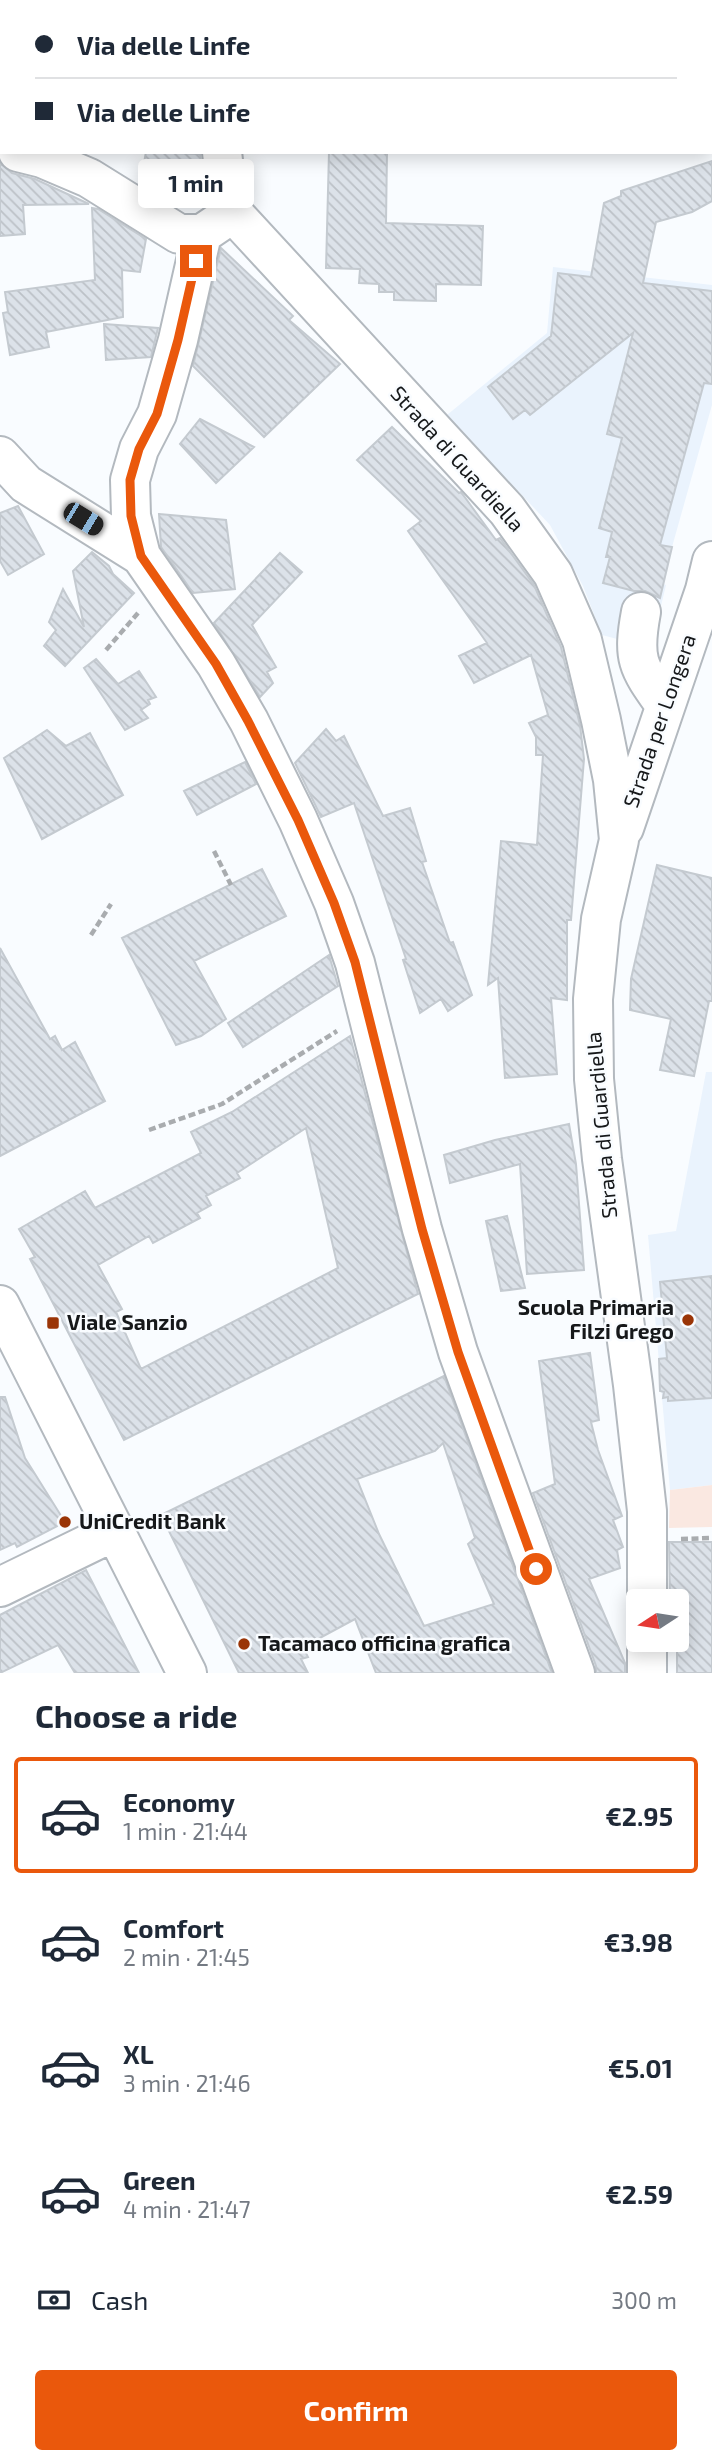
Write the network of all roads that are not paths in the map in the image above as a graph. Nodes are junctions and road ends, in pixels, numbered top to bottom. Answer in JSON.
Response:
{"nodes":[{"id":1,"x":26,"y":154,"type":"edge"},
{"id":2,"x":222,"y":154,"type":"edge"},
{"id":3,"x":92,"y":165,"type":"edge"},
{"id":4,"x":233,"y":213,"type":"junction"},
{"id":5,"x":202,"y":234,"type":"junction"},
{"id":6,"x":0,"y":456,"type":"edge"},
{"id":7,"x":141,"y":556,"type":"junction"},
{"id":8,"x":712,"y":561,"type":"edge"},
{"id":9,"x":641,"y":612,"type":"dead end"},
{"id":10,"x":665,"y":705,"type":"junction"},
{"id":11,"x":620,"y":840,"type":"junction"},
{"id":12,"x":0,"y":1305,"type":"edge"},
{"id":13,"x":115,"y":1531,"type":"junction"},
{"id":14,"x":0,"y":1587,"type":"edge"},
{"id":15,"x":647,"y":1589,"type":"edge"},
{"id":16,"x":647,"y":1652,"type":"edge"},
{"id":17,"x":187,"y":1673,"type":"edge"},
{"id":18,"x":575,"y":1673,"type":"edge"},
{"id":19,"x":647,"y":1673,"type":"edge"}],
"edges":[{"from":1,"to":3,"type":"street"},
{"from":2,"to":4,"type":"street","name":"Strada di Guardiella"},
{"from":3,"to":5,"type":"street"},
{"from":4,"to":5,"type":"street"},
{"from":4,"to":11,"type":"street","name":"Strada di Guardiella"},
{"from":5,"to":7,"type":"street"},
{"from":6,"to":7,"type":"street"},
{"from":7,"to":18,"type":"street"},
{"from":8,"to":10,"type":"street","name":"Strada per Longera"},
{"from":9,"to":10,"type":"street"},
{"from":10,"to":11,"type":"street","name":"Strada per Longera"},
{"from":11,"to":15,"type":"street","name":"Strada di Guardiella"},
{"from":12,"to":13,"type":"street"},
{"from":13,"to":14,"type":"street"},
{"from":13,"to":17,"type":"street"},
{"from":16,"to":19,"type":"street"}]}
